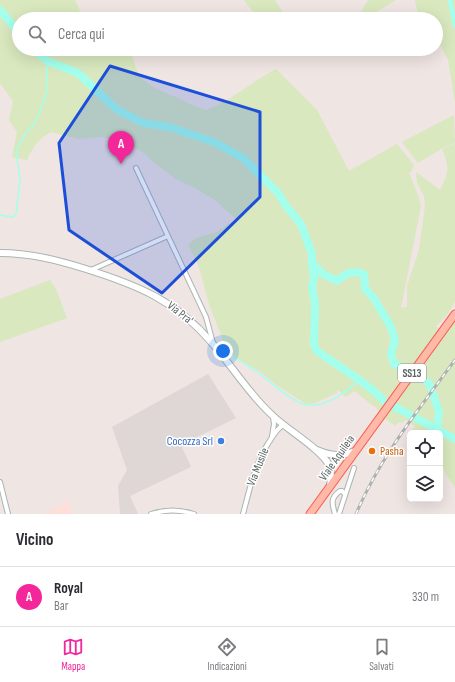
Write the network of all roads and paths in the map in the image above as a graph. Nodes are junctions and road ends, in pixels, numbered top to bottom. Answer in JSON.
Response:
{"nodes":[{"id":1,"x":136,"y":168,"type":"dead end"},
{"id":2,"x":168,"y":236,"type":"junction"},
{"id":3,"x":0,"y":254,"type":"edge"},
{"id":4,"x":91,"y":270,"type":"junction"},
{"id":5,"x":455,"y":314,"type":"edge"},
{"id":6,"x":212,"y":343,"type":"junction"},
{"id":7,"x":273,"y":417,"type":"junction"},
{"id":8,"x":282,"y":425,"type":"junction"},
{"id":9,"x":269,"y":442,"type":"junction"},
{"id":10,"x":314,"y":449,"type":"junction"},
{"id":11,"x":355,"y":451,"type":"junction"},
{"id":12,"x":354,"y":468,"type":"dead end"},
{"id":13,"x":0,"y":482,"type":"edge"},
{"id":14,"x":329,"y":489,"type":"junction"},
{"id":15,"x":345,"y":495,"type":"junction"},
{"id":16,"x":8,"y":514,"type":"edge"},
{"id":17,"x":151,"y":514,"type":"edge"},
{"id":18,"x":194,"y":514,"type":"edge"},
{"id":19,"x":243,"y":514,"type":"edge"},
{"id":20,"x":306,"y":514,"type":"edge"},
{"id":21,"x":310,"y":514,"type":"edge"},
{"id":22,"x":314,"y":514,"type":"edge"},
{"id":23,"x":335,"y":514,"type":"edge"},
{"id":24,"x":339,"y":514,"type":"edge"}],
"edges":[{"from":1,"to":2,"type":"street"},
{"from":2,"to":4,"type":"street"},
{"from":2,"to":6,"type":"street"},
{"from":3,"to":4,"type":"street","name":"Via Pra'"},
{"from":4,"to":6,"type":"street","name":"Via Pra'"},
{"from":5,"to":11,"type":"main road","name":"Viale Aquileia","number":"SS13"},
{"from":6,"to":7,"type":"street","name":"Via Pra'"},
{"from":7,"to":8,"type":"street","name":"Via Pra'"},
{"from":7,"to":9,"type":"street"},
{"from":8,"to":9,"type":"street","name":"Via Musile"},
{"from":8,"to":10,"type":"street","name":"Via Pra'"},
{"from":9,"to":19,"type":"street","name":"Via Musile"},
{"from":10,"to":11,"type":"street","name":"Via Pra'"},
{"from":10,"to":14,"type":"street","name":"Via Pra'"},
{"from":11,"to":14,"type":"main road","name":"Viale Aquileia","number":"SS13"},
{"from":12,"to":15,"type":"street"},
{"from":13,"to":16,"type":"street"},
{"from":14,"to":20,"type":"main road"},
{"from":14,"to":21,"type":"main road","name":"Viale Aquileia","number":"SS13"},
{"from":14,"to":22,"type":"main road"},
{"from":15,"to":23,"type":"street"},
{"from":15,"to":24,"type":"street"},
{"from":17,"to":18,"type":"street"}]}
